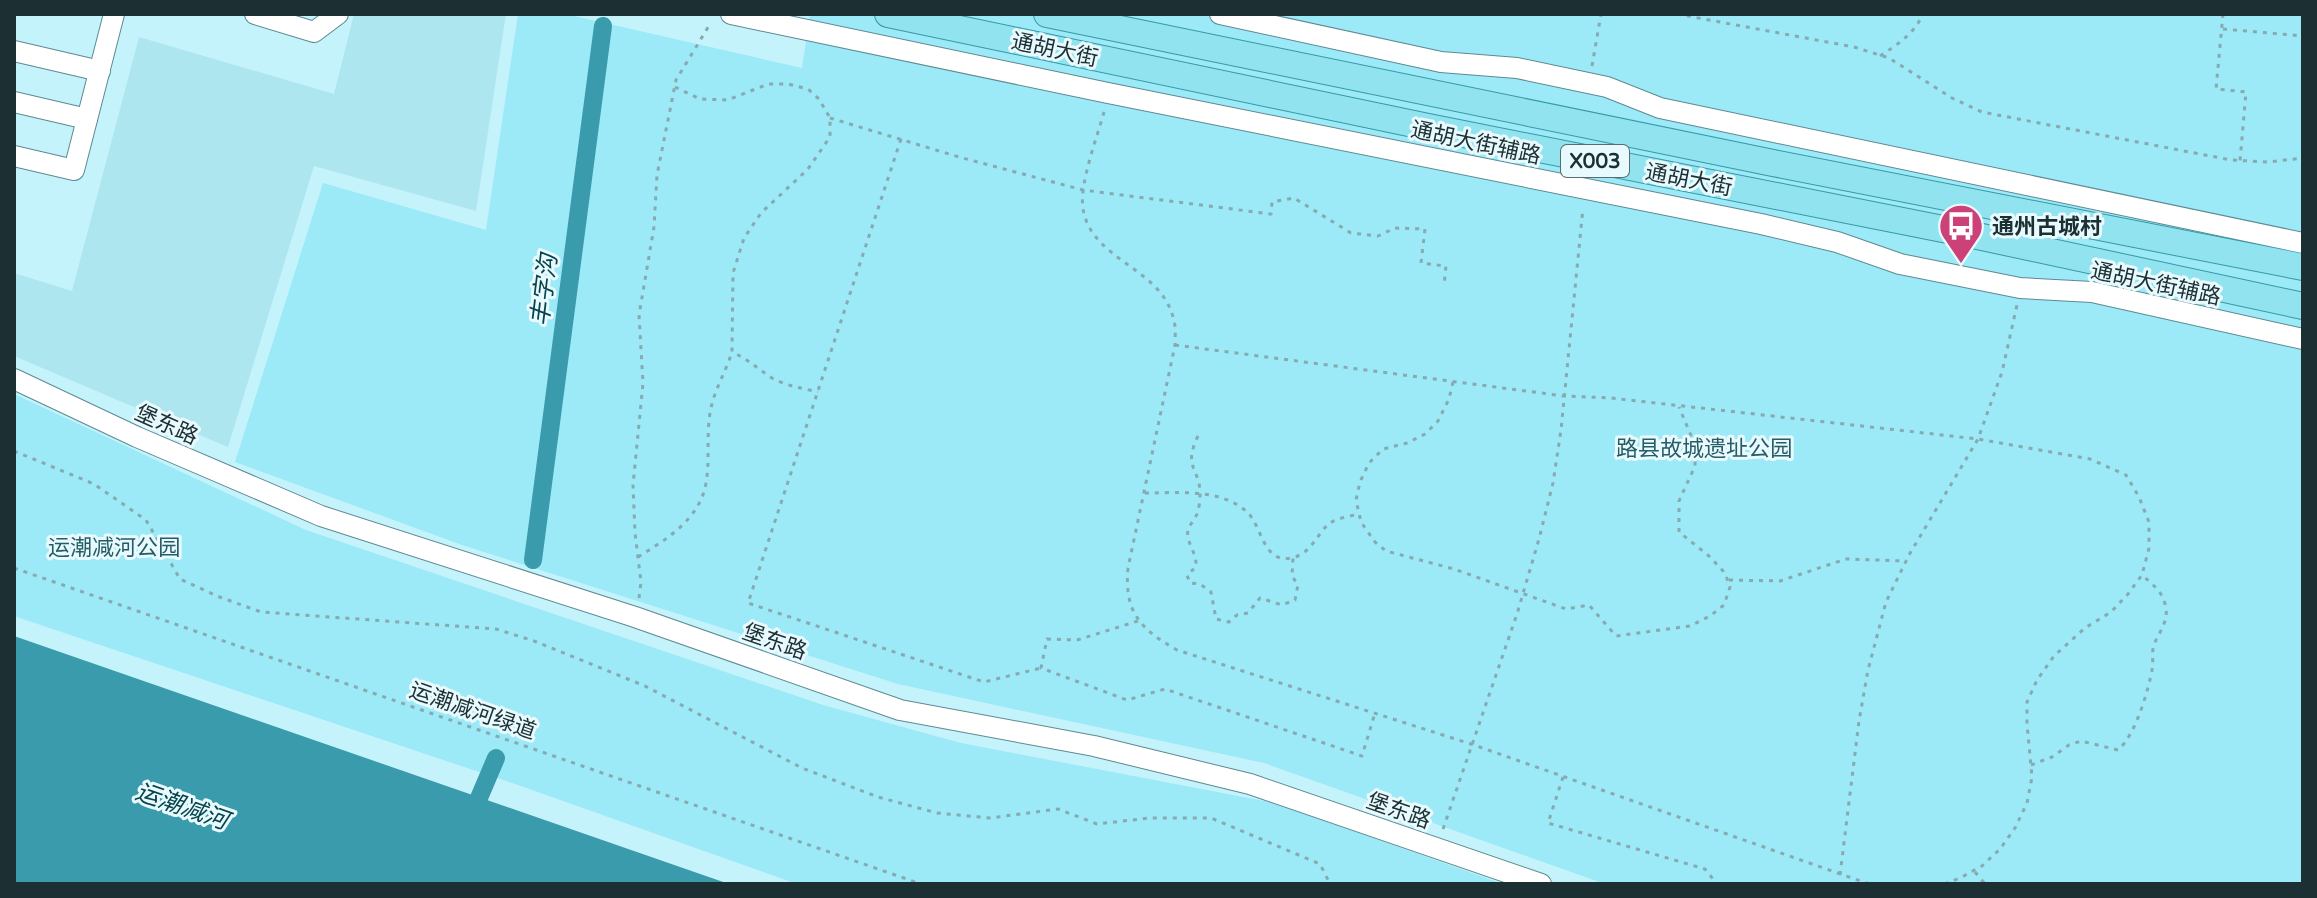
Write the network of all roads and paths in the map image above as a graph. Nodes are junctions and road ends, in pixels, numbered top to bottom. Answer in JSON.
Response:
{"nodes":[{"id":1,"x":255,"y":14,"type":"edge"},
{"id":2,"x":338,"y":14,"type":"edge"},
{"id":3,"x":731,"y":14,"type":"edge"},
{"id":4,"x":888,"y":14,"type":"edge"},
{"id":5,"x":1047,"y":14,"type":"edge"},
{"id":6,"x":1220,"y":14,"type":"edge"},
{"id":7,"x":1601,"y":14,"type":"edge"},
{"id":8,"x":1677,"y":14,"type":"edge"},
{"id":9,"x":1923,"y":14,"type":"edge"},
{"id":10,"x":2223,"y":14,"type":"edge"},
{"id":11,"x":108,"y":15,"type":"edge"},
{"id":12,"x":710,"y":24,"type":"dead end"},
{"id":13,"x":2222,"y":29,"type":"junction"},
{"id":14,"x":2303,"y":36,"type":"edge"},
{"id":15,"x":14,"y":51,"type":"edge"},
{"id":16,"x":2303,"y":52,"type":"edge"},
{"id":17,"x":1880,"y":56,"type":"junction"},
{"id":18,"x":2303,"y":65,"type":"edge"},
{"id":19,"x":100,"y":71,"type":"junction"},
{"id":20,"x":1591,"y":73,"type":"dead end"},
{"id":21,"x":675,"y":87,"type":"junction"},
{"id":22,"x":1108,"y":93,"type":"junction"},
{"id":23,"x":14,"y":102,"type":"edge"},
{"id":24,"x":830,"y":118,"type":"junction"},
{"id":25,"x":87,"y":119,"type":"junction"},
{"id":26,"x":901,"y":139,"type":"junction"},
{"id":27,"x":14,"y":156,"type":"edge"},
{"id":28,"x":2303,"y":158,"type":"edge"},
{"id":29,"x":2240,"y":161,"type":"junction"},
{"id":30,"x":1083,"y":190,"type":"junction"},
{"id":31,"x":1583,"y":206,"type":"dead end"},
{"id":32,"x":2303,"y":243,"type":"edge"},
{"id":33,"x":2303,"y":267,"type":"edge"},
{"id":34,"x":1444,"y":285,"type":"dead end"},
{"id":35,"x":2020,"y":288,"type":"junction"},
{"id":36,"x":2303,"y":306,"type":"edge"},
{"id":37,"x":2303,"y":339,"type":"edge"},
{"id":38,"x":1175,"y":345,"type":"junction"},
{"id":39,"x":732,"y":352,"type":"junction"},
{"id":40,"x":14,"y":379,"type":"edge"},
{"id":41,"x":1453,"y":382,"type":"junction"},
{"id":42,"x":818,"y":392,"type":"junction"},
{"id":43,"x":1564,"y":396,"type":"junction"},
{"id":44,"x":1678,"y":406,"type":"junction"},
{"id":45,"x":1198,"y":436,"type":"dead end"},
{"id":46,"x":1978,"y":439,"type":"junction"},
{"id":47,"x":14,"y":451,"type":"edge"},
{"id":48,"x":1144,"y":493,"type":"junction"},
{"id":49,"x":1200,"y":494,"type":"junction"},
{"id":50,"x":1359,"y":514,"type":"junction"},
{"id":51,"x":638,"y":557,"type":"junction"},
{"id":52,"x":1293,"y":558,"type":"junction"},
{"id":53,"x":1906,"y":561,"type":"junction"},
{"id":54,"x":14,"y":568,"type":"edge"},
{"id":55,"x":2142,"y":575,"type":"junction"},
{"id":56,"x":1727,"y":579,"type":"junction"},
{"id":57,"x":1523,"y":593,"type":"junction"},
{"id":58,"x":635,"y":617,"type":"junction"},
{"id":59,"x":1139,"y":621,"type":"junction"},
{"id":60,"x":1041,"y":668,"type":"junction"},
{"id":61,"x":1375,"y":713,"type":"junction"},
{"id":62,"x":1471,"y":744,"type":"junction"},
{"id":63,"x":2031,"y":765,"type":"junction"},
{"id":64,"x":1563,"y":777,"type":"junction"},
{"id":65,"x":1436,"y":848,"type":"junction"},
{"id":66,"x":1974,"y":871,"type":"junction"},
{"id":67,"x":1840,"y":875,"type":"junction"},
{"id":68,"x":921,"y":884,"type":"edge"},
{"id":69,"x":1330,"y":884,"type":"edge"},
{"id":70,"x":1541,"y":884,"type":"edge"},
{"id":71,"x":1717,"y":884,"type":"edge"},
{"id":72,"x":1869,"y":884,"type":"edge"},
{"id":73,"x":1944,"y":884,"type":"edge"},
{"id":74,"x":1985,"y":884,"type":"edge"}],
"edges":[{"from":1,"to":2,"type":"street"},
{"from":3,"to":22,"type":"street","name":"通胡大街辅路"},
{"from":4,"to":36,"type":"main road","name":"通胡大街","number":"X003"},
{"from":5,"to":33,"type":"main road","name":"通胡大街","number":"X003"},
{"from":6,"to":32,"type":"street"},
{"from":7,"to":20,"type":"path"},
{"from":8,"to":17,"type":"path"},
{"from":9,"to":17,"type":"path"},
{"from":10,"to":13,"type":"path"},
{"from":11,"to":19,"type":"street"},
{"from":12,"to":21,"type":"path"},
{"from":13,"to":14,"type":"path"},
{"from":13,"to":29,"type":"path"},
{"from":15,"to":19,"type":"street"},
{"from":16,"to":18,"type":"path"},
{"from":17,"to":29,"type":"path"},
{"from":19,"to":25,"type":"street"},
{"from":21,"to":24,"type":"path"},
{"from":21,"to":51,"type":"path"},
{"from":22,"to":30,"type":"path"},
{"from":22,"to":35,"type":"street","name":"通胡大街辅路"},
{"from":23,"to":25,"type":"street"},
{"from":24,"to":26,"type":"path"},
{"from":24,"to":39,"type":"path"},
{"from":25,"to":27,"type":"street"},
{"from":26,"to":30,"type":"path"},
{"from":26,"to":42,"type":"path"},
{"from":28,"to":29,"type":"path"},
{"from":30,"to":34,"type":"path"},
{"from":30,"to":38,"type":"path"},
{"from":31,"to":43,"type":"path"},
{"from":35,"to":37,"type":"street","name":"通胡大街辅路"},
{"from":35,"to":46,"type":"path"},
{"from":38,"to":41,"type":"path"},
{"from":38,"to":48,"type":"path"},
{"from":39,"to":42,"type":"path"},
{"from":39,"to":51,"type":"path"},
{"from":40,"to":58,"type":"street","name":"堡东路"},
{"from":41,"to":43,"type":"path"},
{"from":41,"to":50,"type":"path"},
{"from":42,"to":60,"type":"path"},
{"from":43,"to":44,"type":"path"},
{"from":43,"to":57,"type":"path"},
{"from":44,"to":46,"type":"path"},
{"from":44,"to":56,"type":"path"},
{"from":45,"to":49,"type":"path"},
{"from":46,"to":53,"type":"path"},
{"from":46,"to":55,"type":"path"},
{"from":47,"to":69,"type":"path"},
{"from":48,"to":49,"type":"path"},
{"from":48,"to":59,"type":"path"},
{"from":49,"to":52,"type":"path"},
{"from":49,"to":52,"type":"path"},
{"from":50,"to":52,"type":"path"},
{"from":50,"to":57,"type":"path"},
{"from":51,"to":58,"type":"path"},
{"from":53,"to":56,"type":"path"},
{"from":53,"to":67,"type":"path"},
{"from":54,"to":68,"type":"path","name":"运潮减河绿道"},
{"from":55,"to":63,"type":"path"},
{"from":55,"to":63,"type":"path"},
{"from":56,"to":57,"type":"path"},
{"from":57,"to":62,"type":"path"},
{"from":58,"to":65,"type":"street","name":"堡东路"},
{"from":59,"to":60,"type":"path"},
{"from":59,"to":61,"type":"path"},
{"from":60,"to":61,"type":"path"},
{"from":61,"to":62,"type":"path"},
{"from":62,"to":64,"type":"path"},
{"from":62,"to":65,"type":"path"},
{"from":63,"to":66,"type":"path"},
{"from":64,"to":67,"type":"path"},
{"from":64,"to":71,"type":"path"},
{"from":65,"to":70,"type":"street","name":"堡东路"},
{"from":66,"to":73,"type":"path"},
{"from":66,"to":74,"type":"path"},
{"from":67,"to":72,"type":"path"}]}
